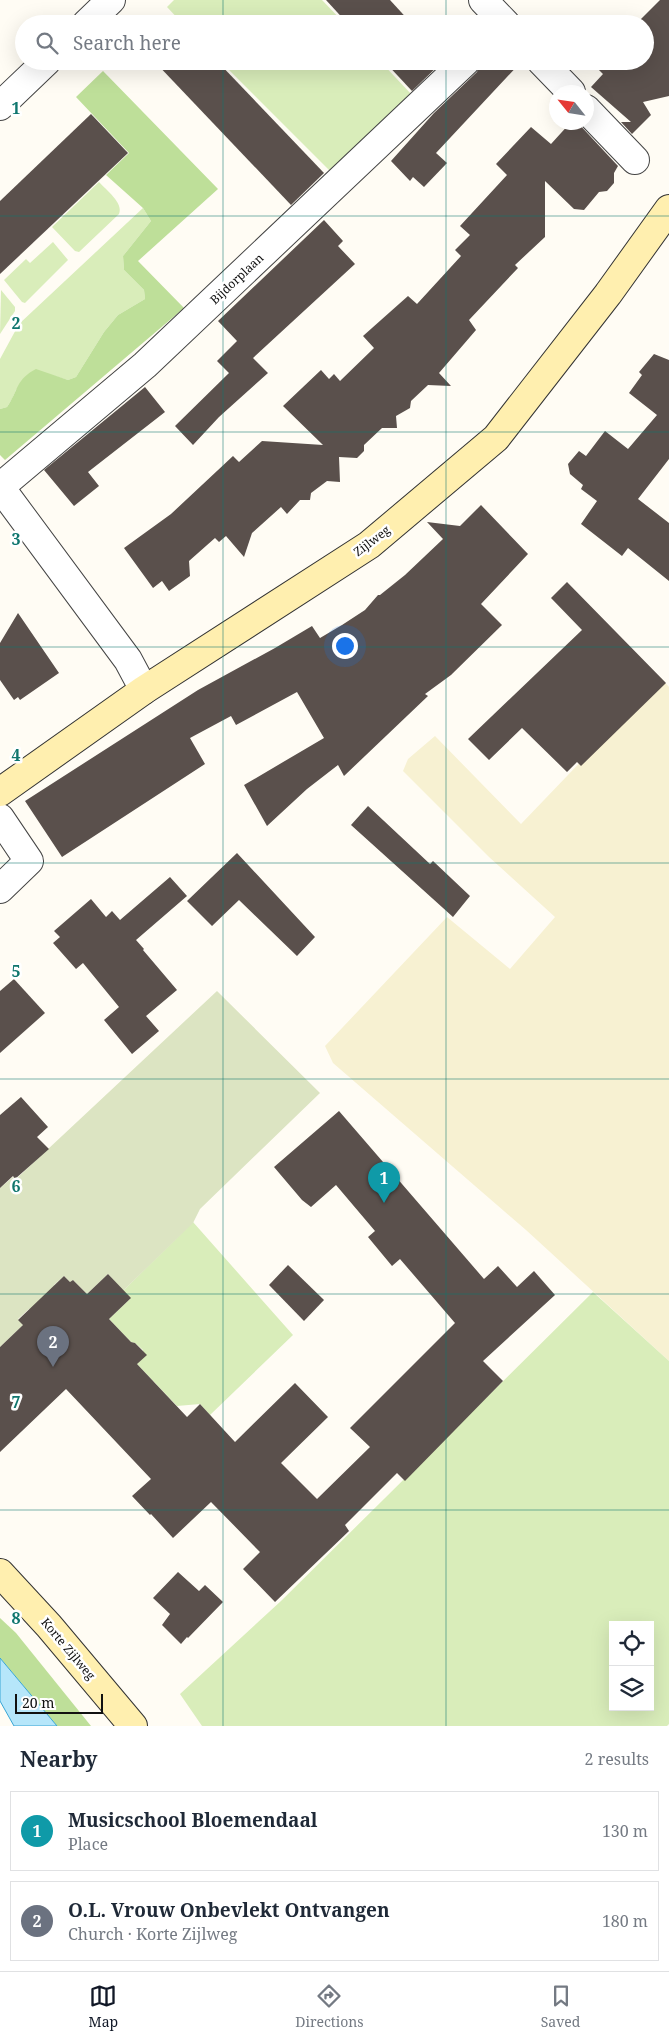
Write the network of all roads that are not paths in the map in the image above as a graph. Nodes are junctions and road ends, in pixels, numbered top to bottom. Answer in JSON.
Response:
{"nodes":[{"id":1,"x":111,"y":0,"type":"edge"},
{"id":2,"x":483,"y":0,"type":"edge"},
{"id":3,"x":95,"y":15,"type":"edge"},
{"id":4,"x":497,"y":15,"type":"edge"},
{"id":5,"x":38,"y":70,"type":"edge"},
{"id":6,"x":456,"y":70,"type":"edge"},
{"id":7,"x":550,"y":70,"type":"edge"},
{"id":8,"x":564,"y":85,"type":"edge"},
{"id":9,"x":0,"y":106,"type":"edge"},
{"id":10,"x":594,"y":117,"type":"edge"},
{"id":11,"x":635,"y":160,"type":"dead end"},
{"id":12,"x":669,"y":209,"type":"edge"},
{"id":13,"x":0,"y":487,"type":"edge"},
{"id":14,"x":144,"y":690,"type":"junction"},
{"id":15,"x":0,"y":792,"type":"edge"},
{"id":16,"x":0,"y":818,"type":"edge"},
{"id":17,"x":0,"y":889,"type":"edge"},
{"id":18,"x":0,"y":1573,"type":"edge"},
{"id":19,"x":133,"y":1726,"type":"edge"}],
"edges":[{"from":1,"to":3,"type":"street"},
{"from":2,"to":4,"type":"street"},
{"from":5,"to":9,"type":"street"},
{"from":6,"to":13,"type":"street","name":"Bijdorplaan"},
{"from":7,"to":8,"type":"street"},
{"from":10,"to":11,"type":"street"},
{"from":12,"to":14,"type":"main road","name":"Zijlweg"},
{"from":13,"to":14,"type":"street","name":"Bijdorplaan"},
{"from":14,"to":15,"type":"main road","name":"Zijlweg"},
{"from":16,"to":17,"type":"street"},
{"from":18,"to":19,"type":"main road","name":"Korte Zijlweg"}]}
